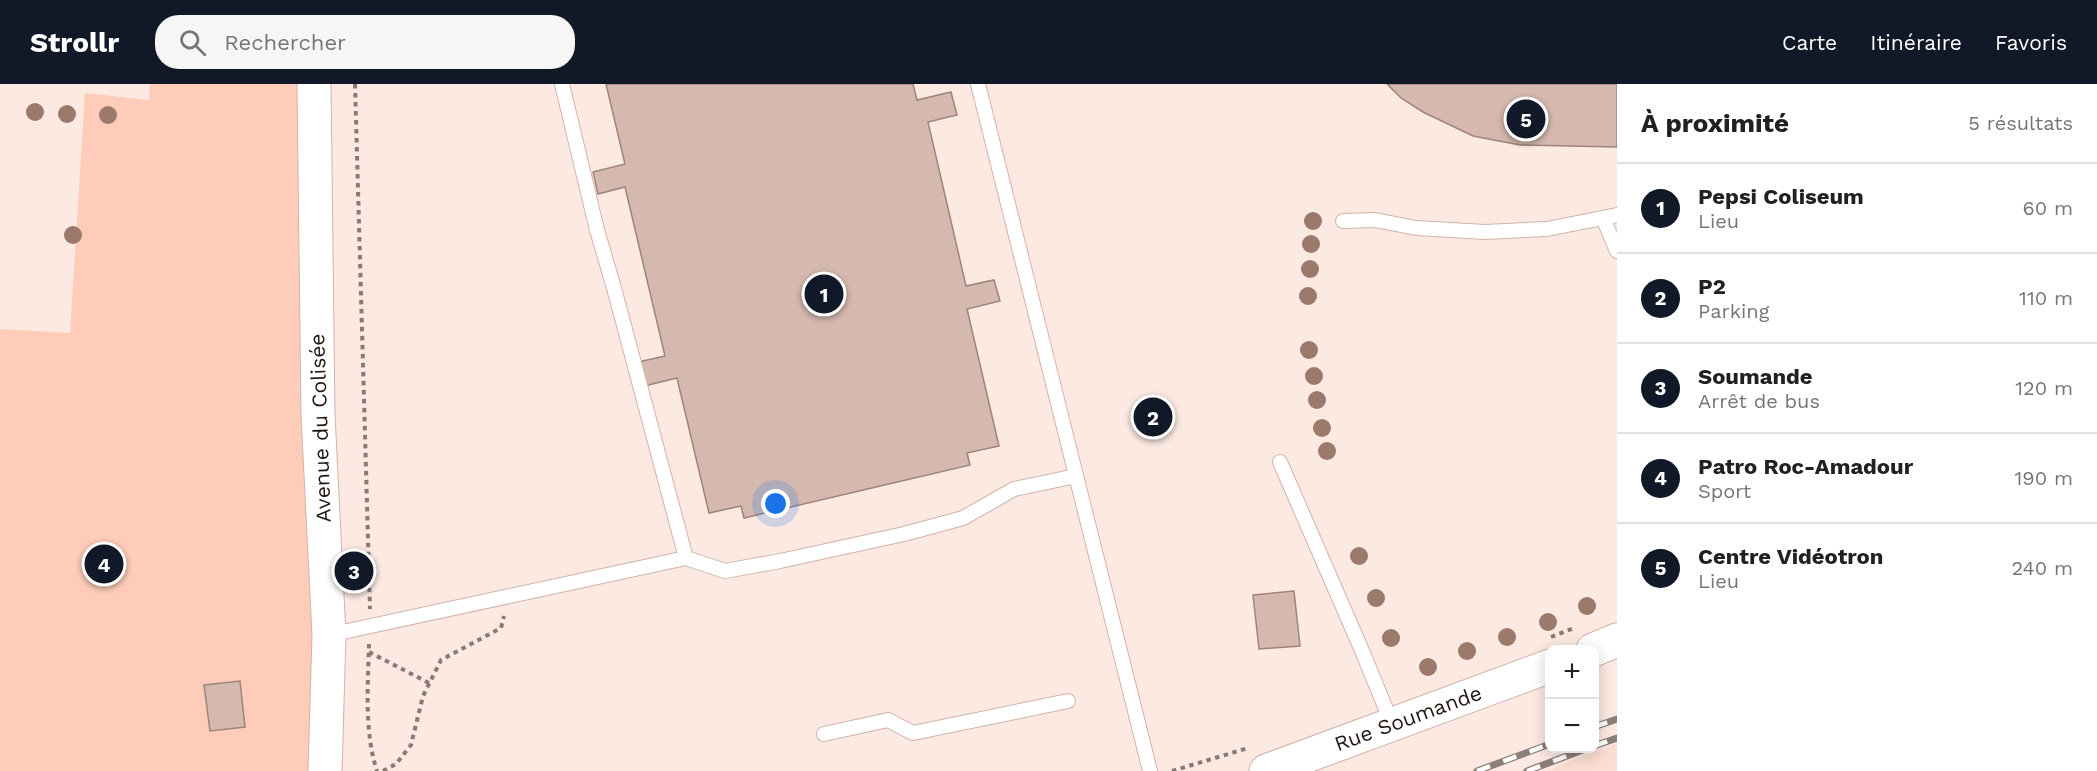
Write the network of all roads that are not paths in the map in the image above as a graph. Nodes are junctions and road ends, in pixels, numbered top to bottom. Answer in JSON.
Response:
{"nodes":[{"id":1,"x":314,"y":84,"type":"edge"},
{"id":2,"x":562,"y":84,"type":"edge"},
{"id":3,"x":978,"y":84,"type":"edge"},
{"id":4,"x":1610,"y":217,"type":"edge"},
{"id":5,"x":1343,"y":221,"type":"dead end"},
{"id":6,"x":1617,"y":251,"type":"edge"},
{"id":7,"x":1280,"y":462,"type":"dead end"},
{"id":8,"x":1076,"y":476,"type":"junction"},
{"id":9,"x":686,"y":558,"type":"junction"},
{"id":10,"x":329,"y":635,"type":"junction"},
{"id":11,"x":1617,"y":640,"type":"edge"},
{"id":12,"x":1599,"y":648,"type":"edge"},
{"id":13,"x":1545,"y":668,"type":"edge"},
{"id":14,"x":1068,"y":701,"type":"dead end"},
{"id":15,"x":1392,"y":724,"type":"junction"},
{"id":16,"x":824,"y":734,"type":"dead end"},
{"id":17,"x":1260,"y":759,"type":"edge"},
{"id":18,"x":325,"y":771,"type":"edge"},
{"id":19,"x":1150,"y":771,"type":"edge"}],
"edges":[{"from":1,"to":10,"type":"street","name":"Avenue du Colisée"},
{"from":2,"to":9,"type":"lane"},
{"from":3,"to":8,"type":"lane"},
{"from":4,"to":5,"type":"lane"},
{"from":4,"to":6,"type":"lane"},
{"from":7,"to":15,"type":"lane"},
{"from":8,"to":9,"type":"lane"},
{"from":8,"to":19,"type":"lane"},
{"from":9,"to":10,"type":"lane"},
{"from":10,"to":18,"type":"street","name":"Avenue du Colisée"},
{"from":11,"to":12,"type":"street"},
{"from":13,"to":15,"type":"street","name":"Rue Soumande"},
{"from":14,"to":16,"type":"lane"},
{"from":15,"to":17,"type":"street","name":"Rue Soumande"}]}
